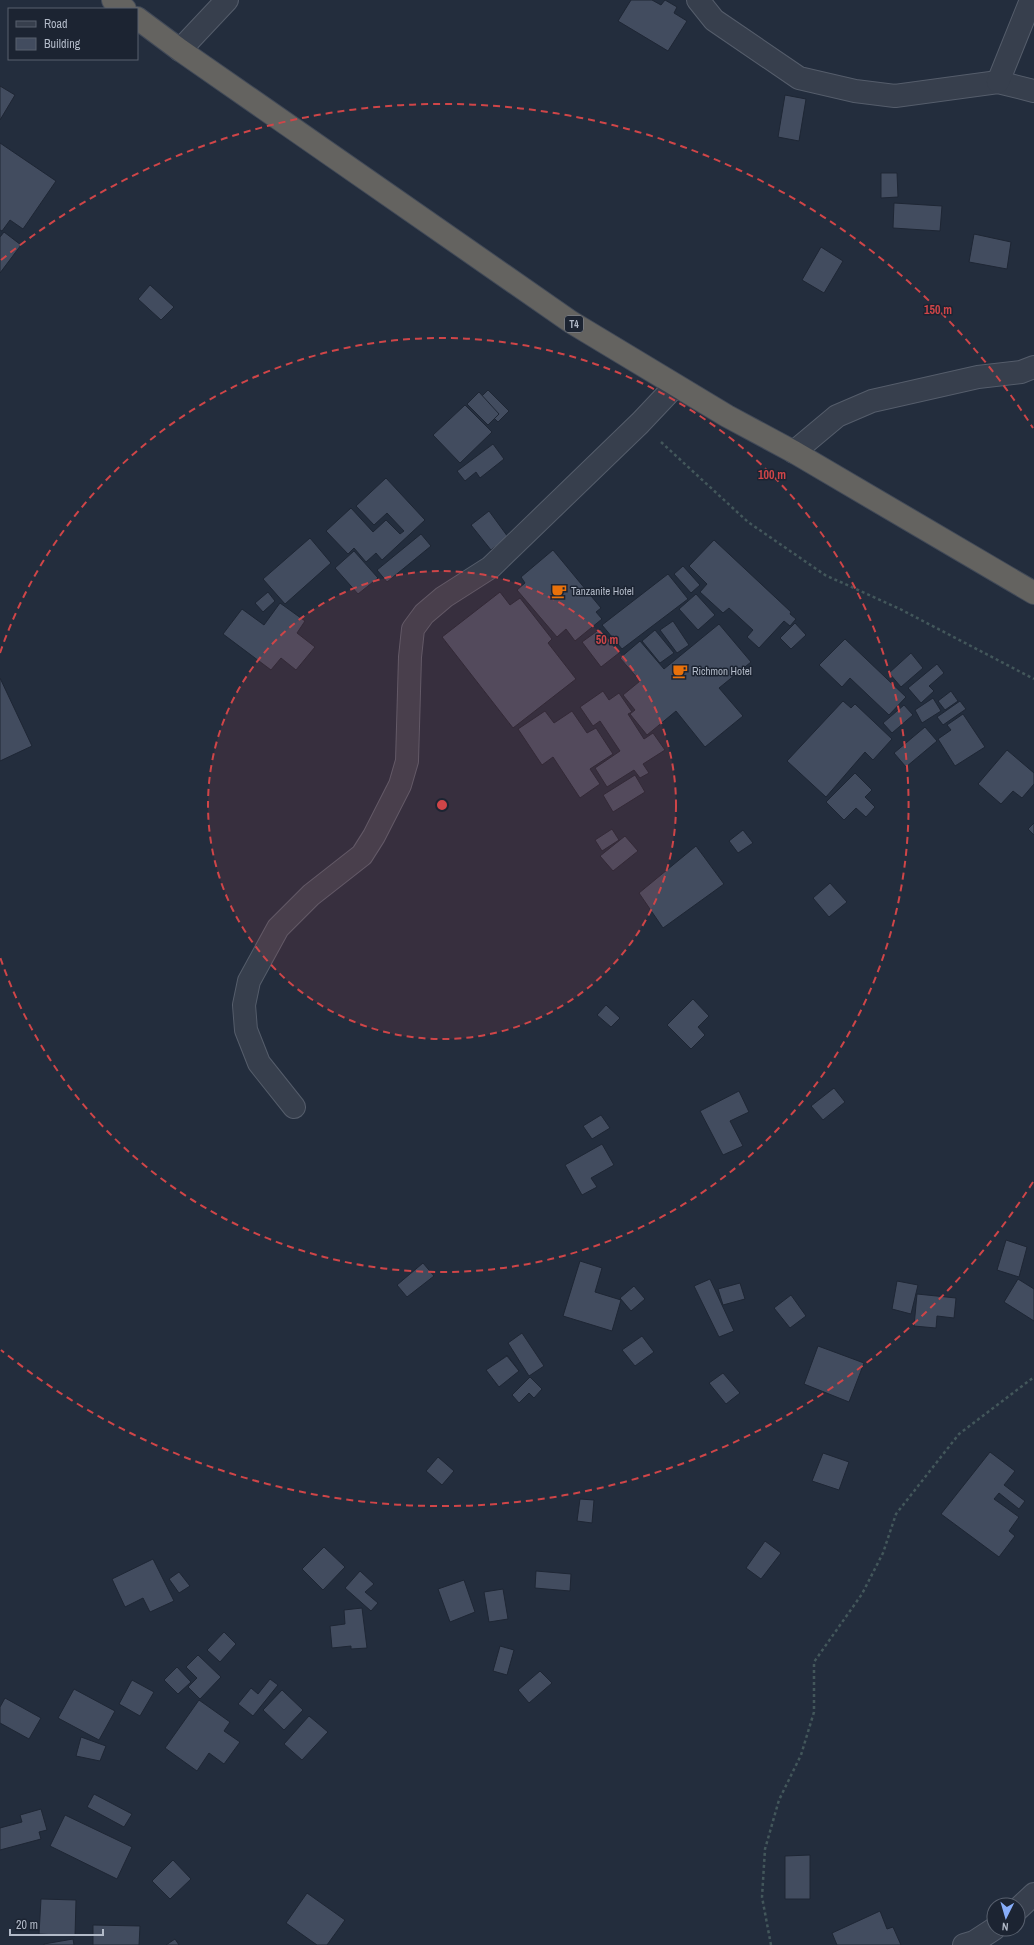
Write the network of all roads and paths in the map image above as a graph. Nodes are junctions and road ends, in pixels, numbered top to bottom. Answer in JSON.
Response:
{"nodes":[{"id":1,"x":113,"y":0,"type":"edge"},
{"id":2,"x":227,"y":0,"type":"edge"},
{"id":3,"x":698,"y":0,"type":"edge"},
{"id":4,"x":1031,"y":0,"type":"edge"},
{"id":5,"x":124,"y":8,"type":"edge"},
{"id":6,"x":138,"y":19,"type":"edge"},
{"id":7,"x":180,"y":50,"type":"junction"},
{"id":8,"x":998,"y":82,"type":"junction"},
{"id":9,"x":1034,"y":90,"type":"edge"},
{"id":10,"x":1034,"y":367,"type":"edge"},
{"id":11,"x":675,"y":386,"type":"junction"},
{"id":12,"x":640,"y":423,"type":"junction"},
{"id":13,"x":794,"y":452,"type":"junction"},
{"id":14,"x":1034,"y":593,"type":"edge"},
{"id":15,"x":1034,"y":679,"type":"edge"},
{"id":16,"x":294,"y":1107,"type":"dead end"},
{"id":17,"x":1034,"y":1377,"type":"edge"},
{"id":18,"x":1034,"y":1894,"type":"edge"},
{"id":19,"x":1026,"y":1902,"type":"edge"},
{"id":20,"x":986,"y":1934,"type":"edge"},
{"id":21,"x":771,"y":1945,"type":"edge"},
{"id":22,"x":964,"y":1945,"type":"edge"}],
"edges":[{"from":1,"to":5,"type":"highway"},
{"from":2,"to":7,"type":"street"},
{"from":3,"to":8,"type":"street"},
{"from":4,"to":8,"type":"street"},
{"from":6,"to":7,"type":"highway","number":"T4"},
{"from":7,"to":11,"type":"highway","number":"T4"},
{"from":8,"to":9,"type":"street"},
{"from":10,"to":13,"type":"street"},
{"from":11,"to":12,"type":"street"},
{"from":11,"to":13,"type":"highway","number":"T4"},
{"from":12,"to":15,"type":"path"},
{"from":12,"to":16,"type":"street"},
{"from":13,"to":14,"type":"highway","number":"T4"},
{"from":17,"to":21,"type":"path"},
{"from":18,"to":19,"type":"street"},
{"from":20,"to":22,"type":"street"}]}
